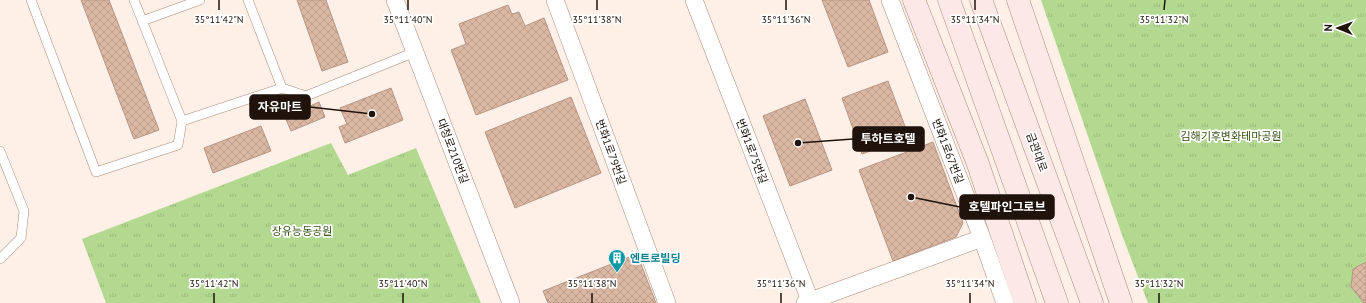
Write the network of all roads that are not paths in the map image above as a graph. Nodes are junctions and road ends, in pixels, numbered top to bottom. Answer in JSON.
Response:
{"nodes":[{"id":1,"x":31,"y":0,"type":"edge"},
{"id":2,"x":134,"y":0,"type":"edge"},
{"id":3,"x":200,"y":0,"type":"edge"},
{"id":4,"x":248,"y":0,"type":"edge"},
{"id":5,"x":396,"y":0,"type":"edge"},
{"id":6,"x":555,"y":0,"type":"edge"},
{"id":7,"x":694,"y":0,"type":"edge"},
{"id":8,"x":890,"y":0,"type":"edge"},
{"id":9,"x":914,"y":0,"type":"edge"},
{"id":10,"x":949,"y":0,"type":"edge"},
{"id":11,"x":981,"y":0,"type":"edge"},
{"id":12,"x":1018,"y":0,"type":"edge"},
{"id":13,"x":142,"y":21,"type":"junction"},
{"id":14,"x":415,"y":52,"type":"junction"},
{"id":15,"x":282,"y":88,"type":"junction"},
{"id":16,"x":182,"y":121,"type":"junction"},
{"id":17,"x":0,"y":151,"type":"edge"},
{"id":18,"x":1058,"y":211,"type":"junction"},
{"id":19,"x":982,"y":238,"type":"junction"},
{"id":20,"x":1036,"y":244,"type":"junction"},
{"id":21,"x":0,"y":259,"type":"edge"},
{"id":22,"x":809,"y":302,"type":"edge"},
{"id":23,"x":511,"y":303,"type":"edge"},
{"id":24,"x":667,"y":303,"type":"edge"},
{"id":25,"x":1005,"y":303,"type":"edge"},
{"id":26,"x":1026,"y":303,"type":"edge"},
{"id":27,"x":1050,"y":303,"type":"edge"},
{"id":28,"x":1057,"y":303,"type":"edge"},
{"id":29,"x":1092,"y":303,"type":"edge"},
{"id":30,"x":1112,"y":303,"type":"edge"},
{"id":31,"x":1121,"y":303,"type":"edge"}],
"edges":[{"from":1,"to":16,"type":"lane"},
{"from":2,"to":13,"type":"lane"},
{"from":3,"to":13,"type":"lane"},
{"from":4,"to":15,"type":"lane"},
{"from":5,"to":14,"type":"street","name":"대청로210번길"},
{"from":6,"to":24,"type":"street","name":"번화1로79번길"},
{"from":7,"to":22,"type":"street","name":"번화1로75번길"},
{"from":8,"to":19,"type":"street","name":"번화1로67번길"},
{"from":9,"to":26,"type":"main road"},
{"from":10,"to":20,"type":"main road"},
{"from":11,"to":18,"type":"main road","name":"금관대로"},
{"from":12,"to":31,"type":"main road"},
{"from":13,"to":16,"type":"lane"},
{"from":14,"to":15,"type":"lane"},
{"from":14,"to":23,"type":"street","name":"대청로210번길"},
{"from":15,"to":16,"type":"lane"},
{"from":17,"to":21,"type":"lane"},
{"from":18,"to":29,"type":"main road","name":"금관대로"},
{"from":18,"to":30,"type":"main road"},
{"from":19,"to":22,"type":"street"},
{"from":19,"to":25,"type":"street","name":"번화1로67번길"},
{"from":20,"to":27,"type":"main road"},
{"from":20,"to":28,"type":"main road"}]}
